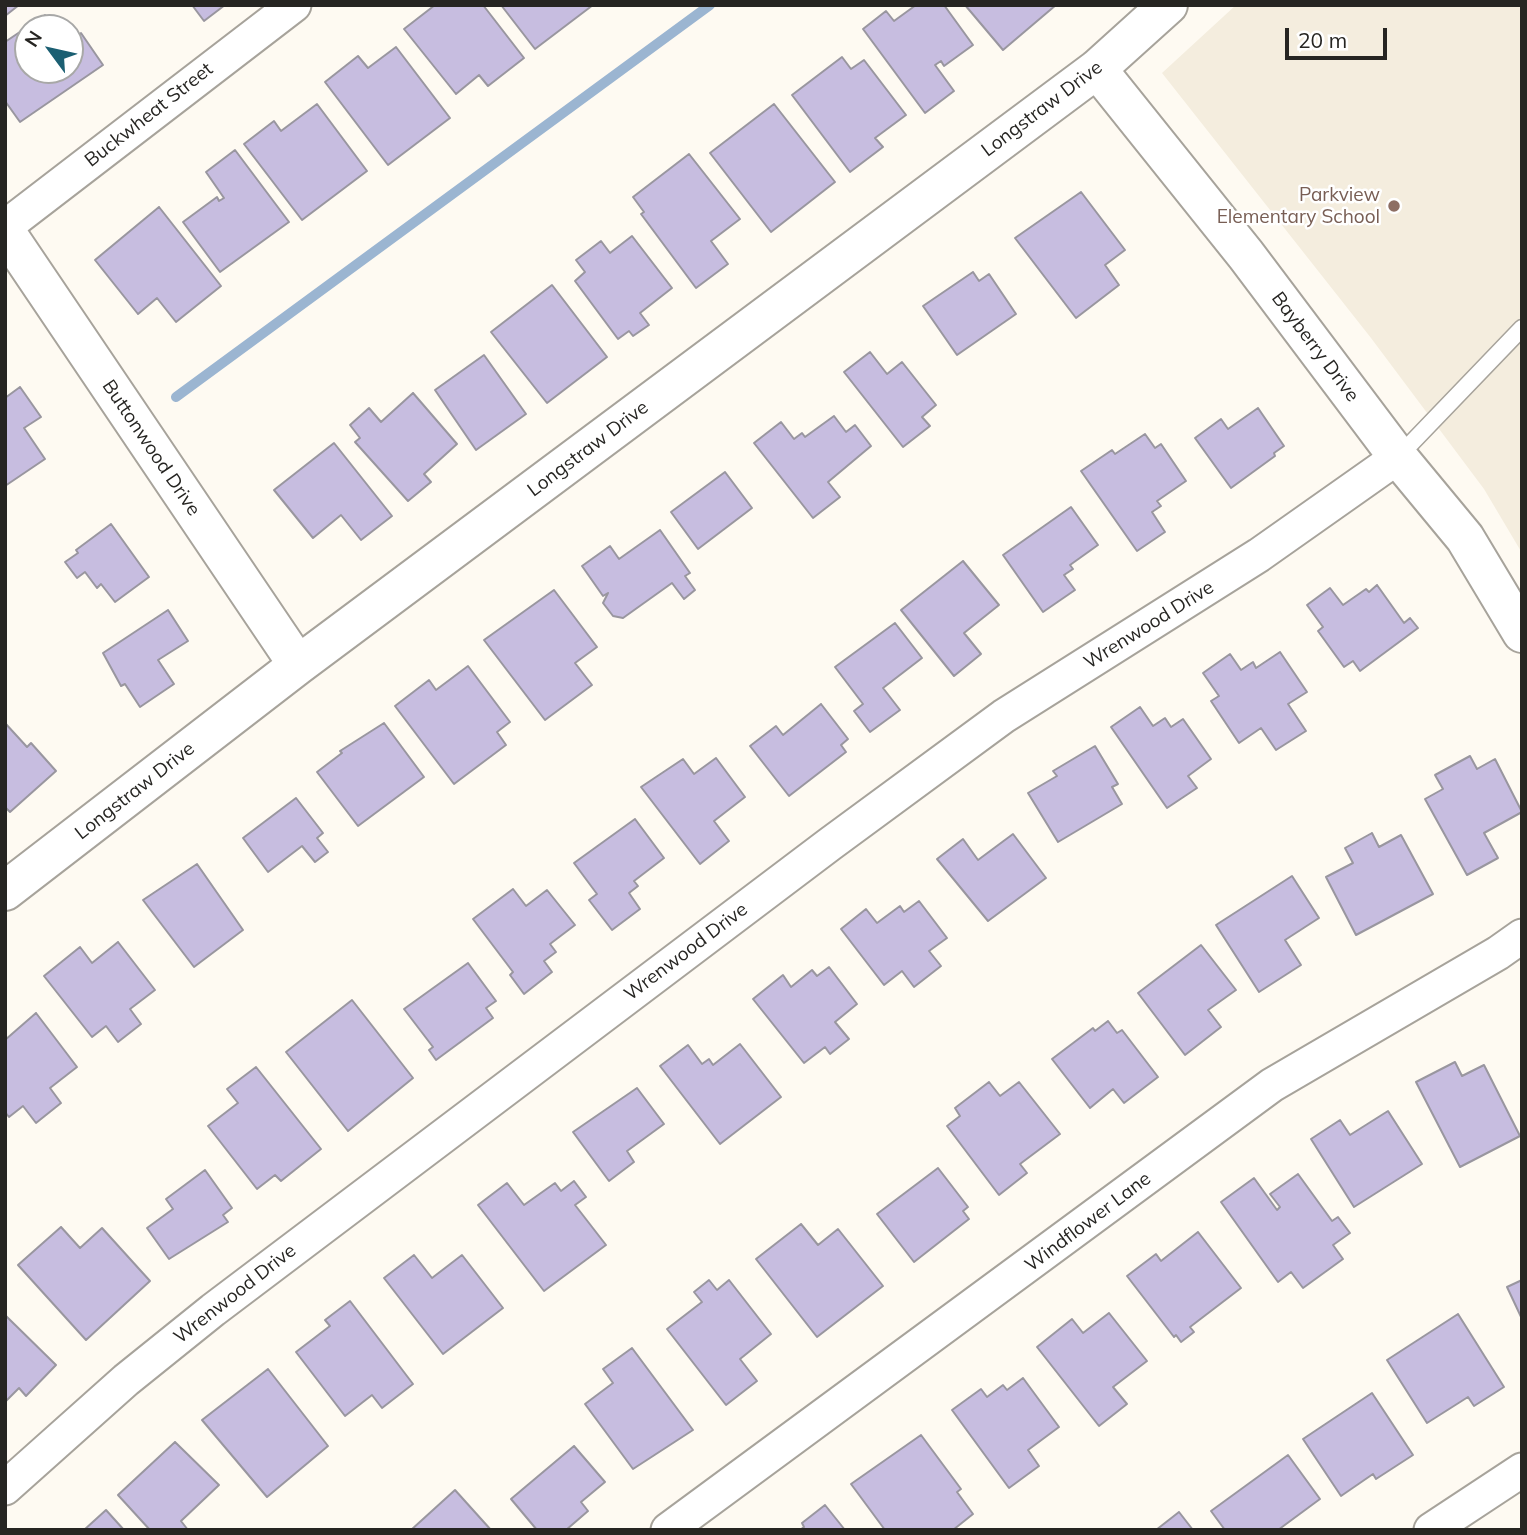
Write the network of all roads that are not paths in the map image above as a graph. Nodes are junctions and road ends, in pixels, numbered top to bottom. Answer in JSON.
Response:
{"nodes":[{"id":1,"x":294,"y":5,"type":"edge"},
{"id":2,"x":1168,"y":5,"type":"edge"},
{"id":3,"x":1097,"y":69,"type":"junction"},
{"id":4,"x":5,"y":229,"type":"edge"},
{"id":5,"x":1522,"y":328,"type":"edge"},
{"id":6,"x":1398,"y":457,"type":"junction"},
{"id":7,"x":1522,"y":633,"type":"edge"},
{"id":8,"x":298,"y":665,"type":"junction"},
{"id":9,"x":5,"y":891,"type":"edge"},
{"id":10,"x":1522,"y":936,"type":"edge"},
{"id":11,"x":1522,"y":1469,"type":"edge"},
{"id":12,"x":5,"y":1488,"type":"edge"},
{"id":13,"x":668,"y":1530,"type":"edge"},
{"id":14,"x":1431,"y":1530,"type":"edge"}],
"edges":[{"from":1,"to":4,"type":"street","name":"Buckwheat Street"},
{"from":2,"to":3,"type":"street","name":"Longstraw Drive"},
{"from":3,"to":6,"type":"street","name":"Bayberry Drive"},
{"from":3,"to":8,"type":"street","name":"Longstraw Drive"},
{"from":4,"to":8,"type":"street","name":"Buttonwood Drive"},
{"from":5,"to":6,"type":"lane"},
{"from":6,"to":7,"type":"street","name":"Bayberry Drive"},
{"from":6,"to":12,"type":"street","name":"Wrenwood Drive"},
{"from":8,"to":9,"type":"street","name":"Longstraw Drive"},
{"from":10,"to":13,"type":"street","name":"Windflower Lane"},
{"from":11,"to":14,"type":"street"}]}
